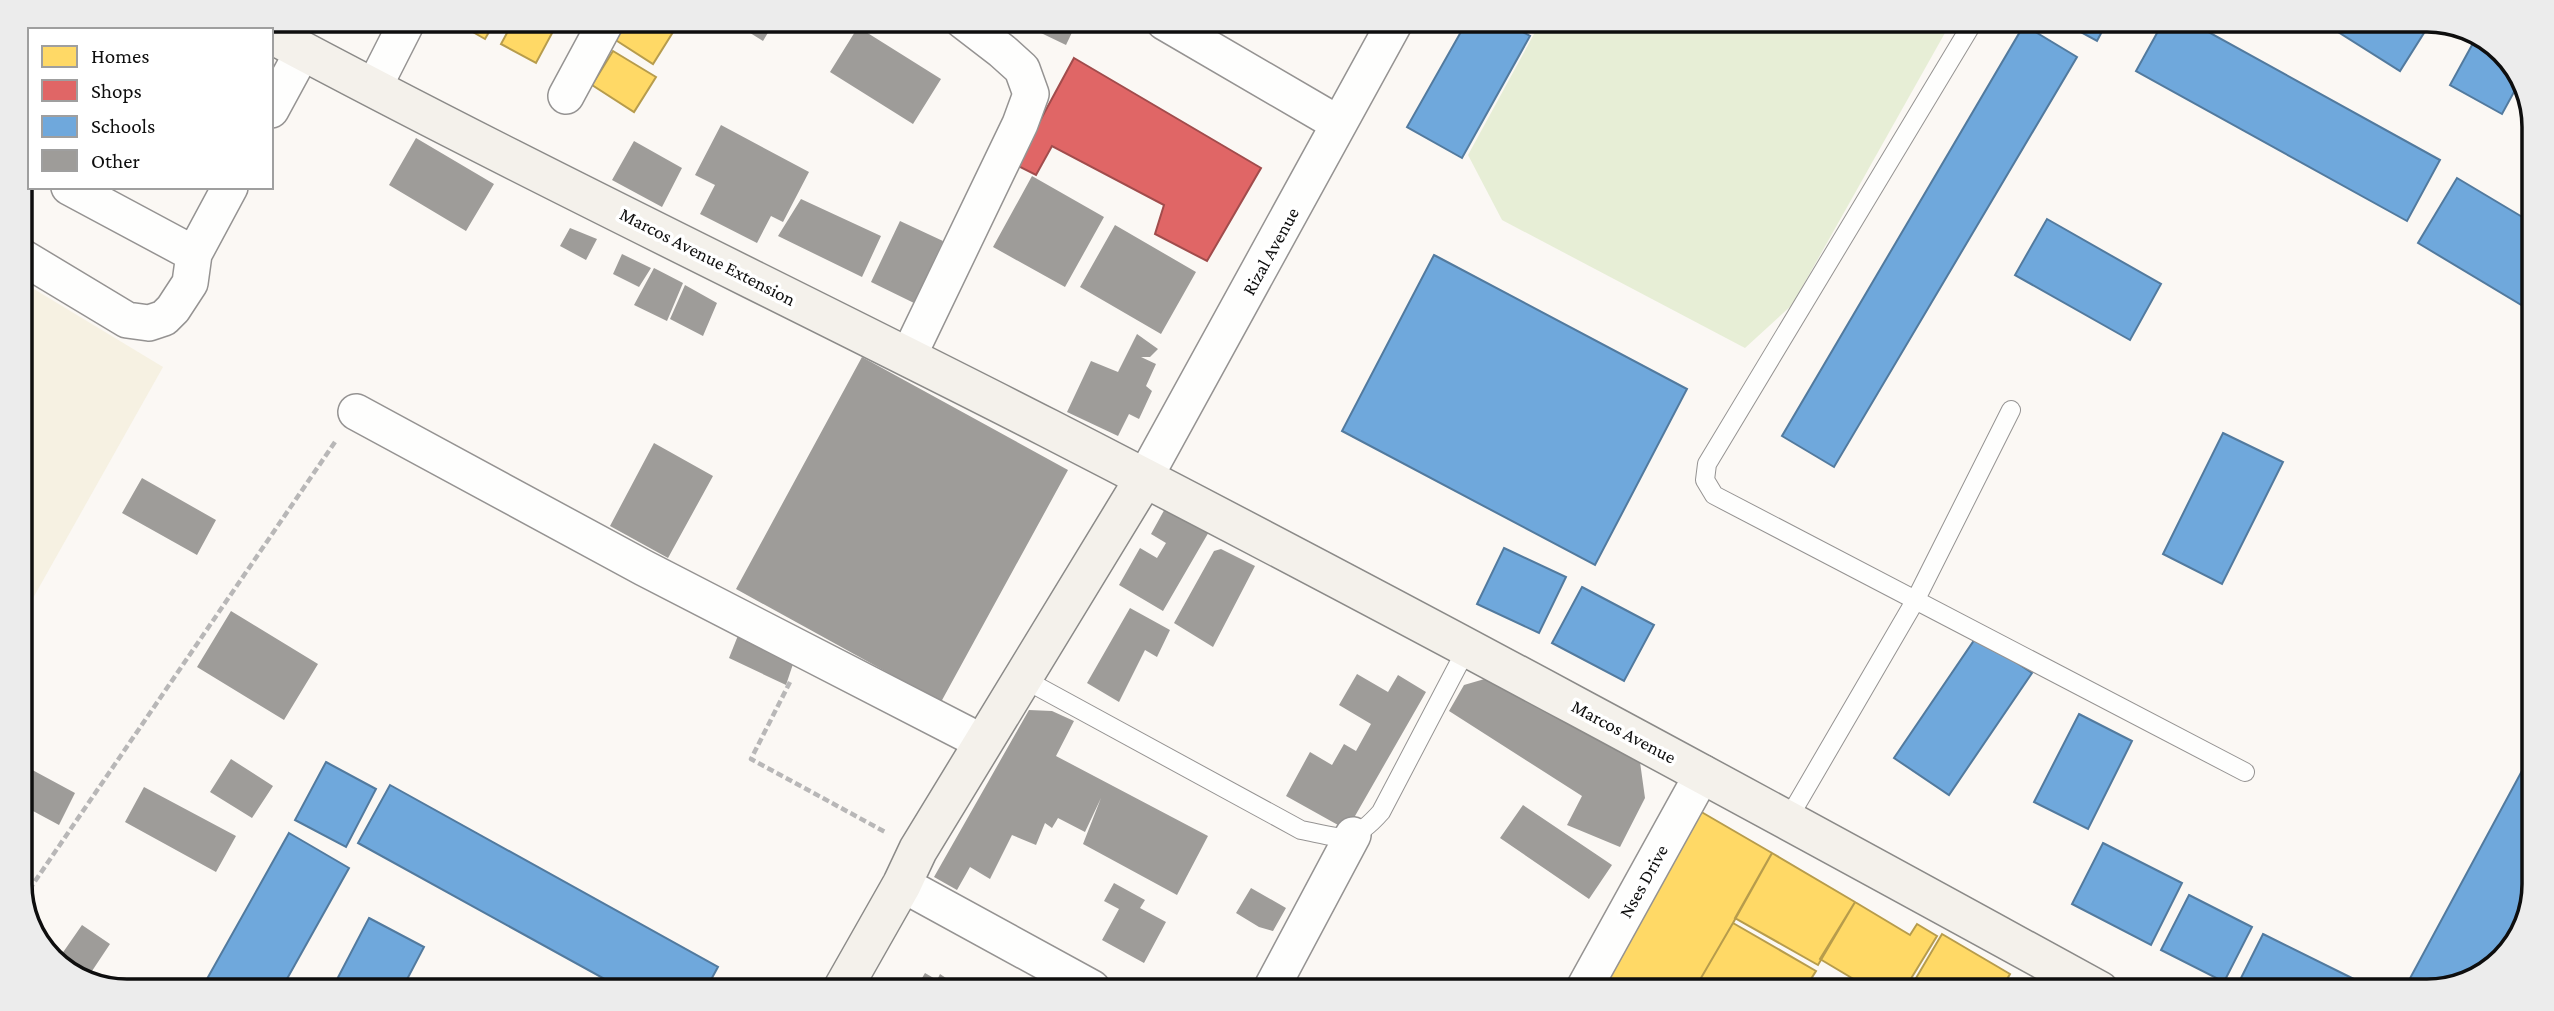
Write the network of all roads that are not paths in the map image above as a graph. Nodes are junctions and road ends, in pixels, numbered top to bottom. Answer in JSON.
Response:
{"nodes":[{"id":1,"x":402,"y":32,"type":"edge"},
{"id":2,"x":601,"y":32,"type":"edge"},
{"id":3,"x":977,"y":32,"type":"edge"},
{"id":4,"x":1181,"y":32,"type":"edge"},
{"id":5,"x":1390,"y":32,"type":"edge"},
{"id":6,"x":1967,"y":32,"type":"edge"},
{"id":7,"x":287,"y":43,"type":"edge"},
{"id":8,"x":374,"y":87,"type":"junction"},
{"id":9,"x":566,"y":96,"type":"dead end"},
{"id":10,"x":273,"y":102,"type":"edge"},
{"id":11,"x":1339,"y":124,"type":"junction"},
{"id":12,"x":73,"y":189,"type":"edge"},
{"id":13,"x":229,"y":189,"type":"edge"},
{"id":14,"x":194,"y":254,"type":"junction"},
{"id":15,"x":32,"y":263,"type":"edge"},
{"id":16,"x":908,"y":357,"type":"junction"},
{"id":17,"x":2011,"y":410,"type":"dead end"},
{"id":18,"x":356,"y":412,"type":"road end"},
{"id":19,"x":1144,"y":479,"type":"junction"},
{"id":20,"x":1915,"y":601,"type":"junction"},
{"id":21,"x":1467,"y":648,"type":"junction"},
{"id":22,"x":1022,"y":678,"type":"junction"},
{"id":23,"x":982,"y":742,"type":"junction"},
{"id":24,"x":2245,"y":772,"type":"dead end"},
{"id":25,"x":1703,"y":773,"type":"junction"},
{"id":26,"x":1788,"y":820,"type":"junction"},
{"id":27,"x":1353,"y":835,"type":"junction"},
{"id":28,"x":902,"y":884,"type":"junction"},
{"id":29,"x":848,"y":979,"type":"edge"},
{"id":30,"x":1076,"y":979,"type":"edge"},
{"id":31,"x":1276,"y":979,"type":"edge"},
{"id":32,"x":1589,"y":979,"type":"edge"},
{"id":33,"x":2078,"y":979,"type":"edge"}],
"edges":[{"from":1,"to":8,"type":"street"},
{"from":2,"to":9,"type":"street"},
{"from":3,"to":16,"type":"street"},
{"from":4,"to":11,"type":"street"},
{"from":5,"to":11,"type":"street","name":"Rizal Avenue"},
{"from":6,"to":20,"type":"lane"},
{"from":7,"to":8,"type":"street","name":"Marcos Avenue Extension"},
{"from":7,"to":10,"type":"street"},
{"from":8,"to":16,"type":"street","name":"Marcos Avenue Extension"},
{"from":11,"to":19,"type":"street","name":"Rizal Avenue"},
{"from":12,"to":14,"type":"street"},
{"from":13,"to":14,"type":"street"},
{"from":14,"to":15,"type":"street"},
{"from":16,"to":19,"type":"street","name":"Marcos Avenue Extension"},
{"from":17,"to":20,"type":"lane"},
{"from":18,"to":23,"type":"street"},
{"from":19,"to":21,"type":"street","name":"Marcos Avenue"},
{"from":19,"to":22,"type":"street"},
{"from":20,"to":24,"type":"lane"},
{"from":20,"to":26,"type":"lane"},
{"from":21,"to":25,"type":"street","name":"Marcos Avenue"},
{"from":21,"to":27,"type":"lane"},
{"from":22,"to":23,"type":"street"},
{"from":22,"to":27,"type":"lane"},
{"from":23,"to":28,"type":"street"},
{"from":25,"to":26,"type":"street","name":"Marcos Avenue"},
{"from":25,"to":32,"type":"street","name":"Nses Drive"},
{"from":26,"to":33,"type":"street","name":"Marcos Avenue"},
{"from":27,"to":31,"type":"street"},
{"from":28,"to":29,"type":"street"},
{"from":28,"to":30,"type":"street"}]}
